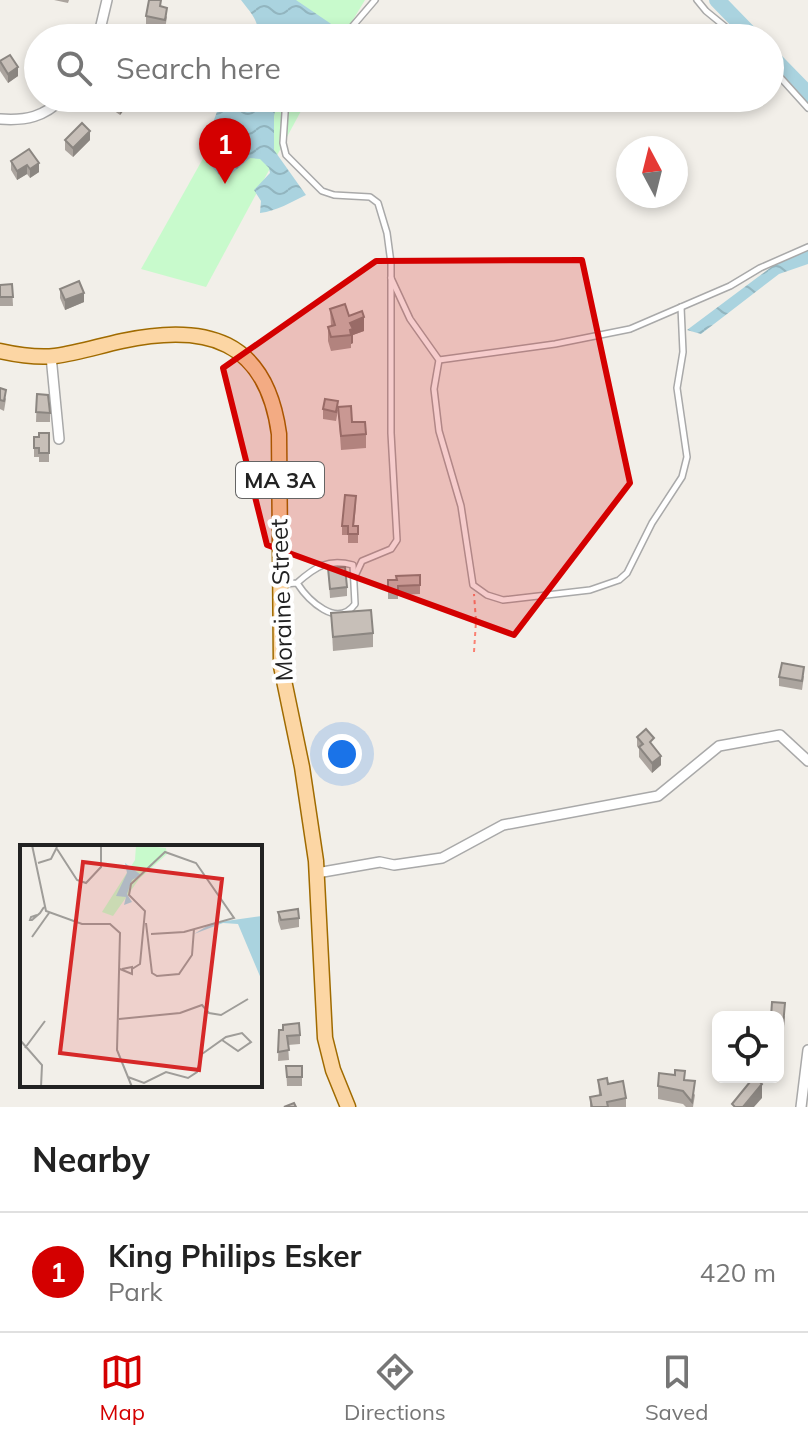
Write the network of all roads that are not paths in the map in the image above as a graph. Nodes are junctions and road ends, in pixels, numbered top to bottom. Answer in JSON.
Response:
{"nodes":[{"id":1,"x":107,"y":0,"type":"edge"},
{"id":2,"x":375,"y":0,"type":"edge"},
{"id":3,"x":697,"y":0,"type":"edge"},
{"id":4,"x":101,"y":24,"type":"edge"},
{"id":5,"x":354,"y":24,"type":"edge"},
{"id":6,"x":722,"y":24,"type":"edge"},
{"id":7,"x":784,"y":81,"type":"edge"},
{"id":8,"x":808,"y":108,"type":"edge"},
{"id":9,"x":45,"y":112,"type":"edge"},
{"id":10,"x":285,"y":112,"type":"edge"},
{"id":11,"x":0,"y":119,"type":"edge"},
{"id":12,"x":808,"y":247,"type":"edge"},
{"id":13,"x":391,"y":278,"type":"junction"},
{"id":14,"x":681,"y":307,"type":"junction"},
{"id":15,"x":0,"y":351,"type":"edge"},
{"id":16,"x":51,"y":356,"type":"junction"},
{"id":17,"x":439,"y":360,"type":"junction"},
{"id":18,"x":59,"y":439,"type":"dead end"},
{"id":19,"x":355,"y":576,"type":"junction"},
{"id":20,"x":297,"y":583,"type":"junction"},
{"id":21,"x":279,"y":584,"type":"junction"},
{"id":22,"x":808,"y":761,"type":"edge"},
{"id":23,"x":316,"y":869,"type":"junction"},
{"id":24,"x":808,"y":1050,"type":"edge"},
{"id":25,"x":348,"y":1107,"type":"edge"},
{"id":26,"x":801,"y":1107,"type":"edge"}],
"edges":[{"from":1,"to":4,"type":"street"},
{"from":2,"to":5,"type":"lane"},
{"from":3,"to":6,"type":"lane"},
{"from":7,"to":8,"type":"lane"},
{"from":9,"to":11,"type":"street"},
{"from":10,"to":13,"type":"lane"},
{"from":12,"to":14,"type":"lane"},
{"from":13,"to":17,"type":"lane"},
{"from":13,"to":19,"type":"lane"},
{"from":14,"to":17,"type":"lane"},
{"from":14,"to":17,"type":"lane"},
{"from":15,"to":16,"type":"main road","name":"Moraine Street","number":"MA 3A"},
{"from":16,"to":18,"type":"street"},
{"from":16,"to":21,"type":"main road","name":"Moraine Street","number":"MA 3A"},
{"from":19,"to":20,"type":"lane"},
{"from":19,"to":20,"type":"lane"},
{"from":20,"to":21,"type":"lane"},
{"from":21,"to":23,"type":"main road","name":"Moraine Street","number":"MA 3A"},
{"from":22,"to":23,"type":"street"},
{"from":23,"to":25,"type":"main road","number":"MA 3A"},
{"from":24,"to":26,"type":"street"}]}
